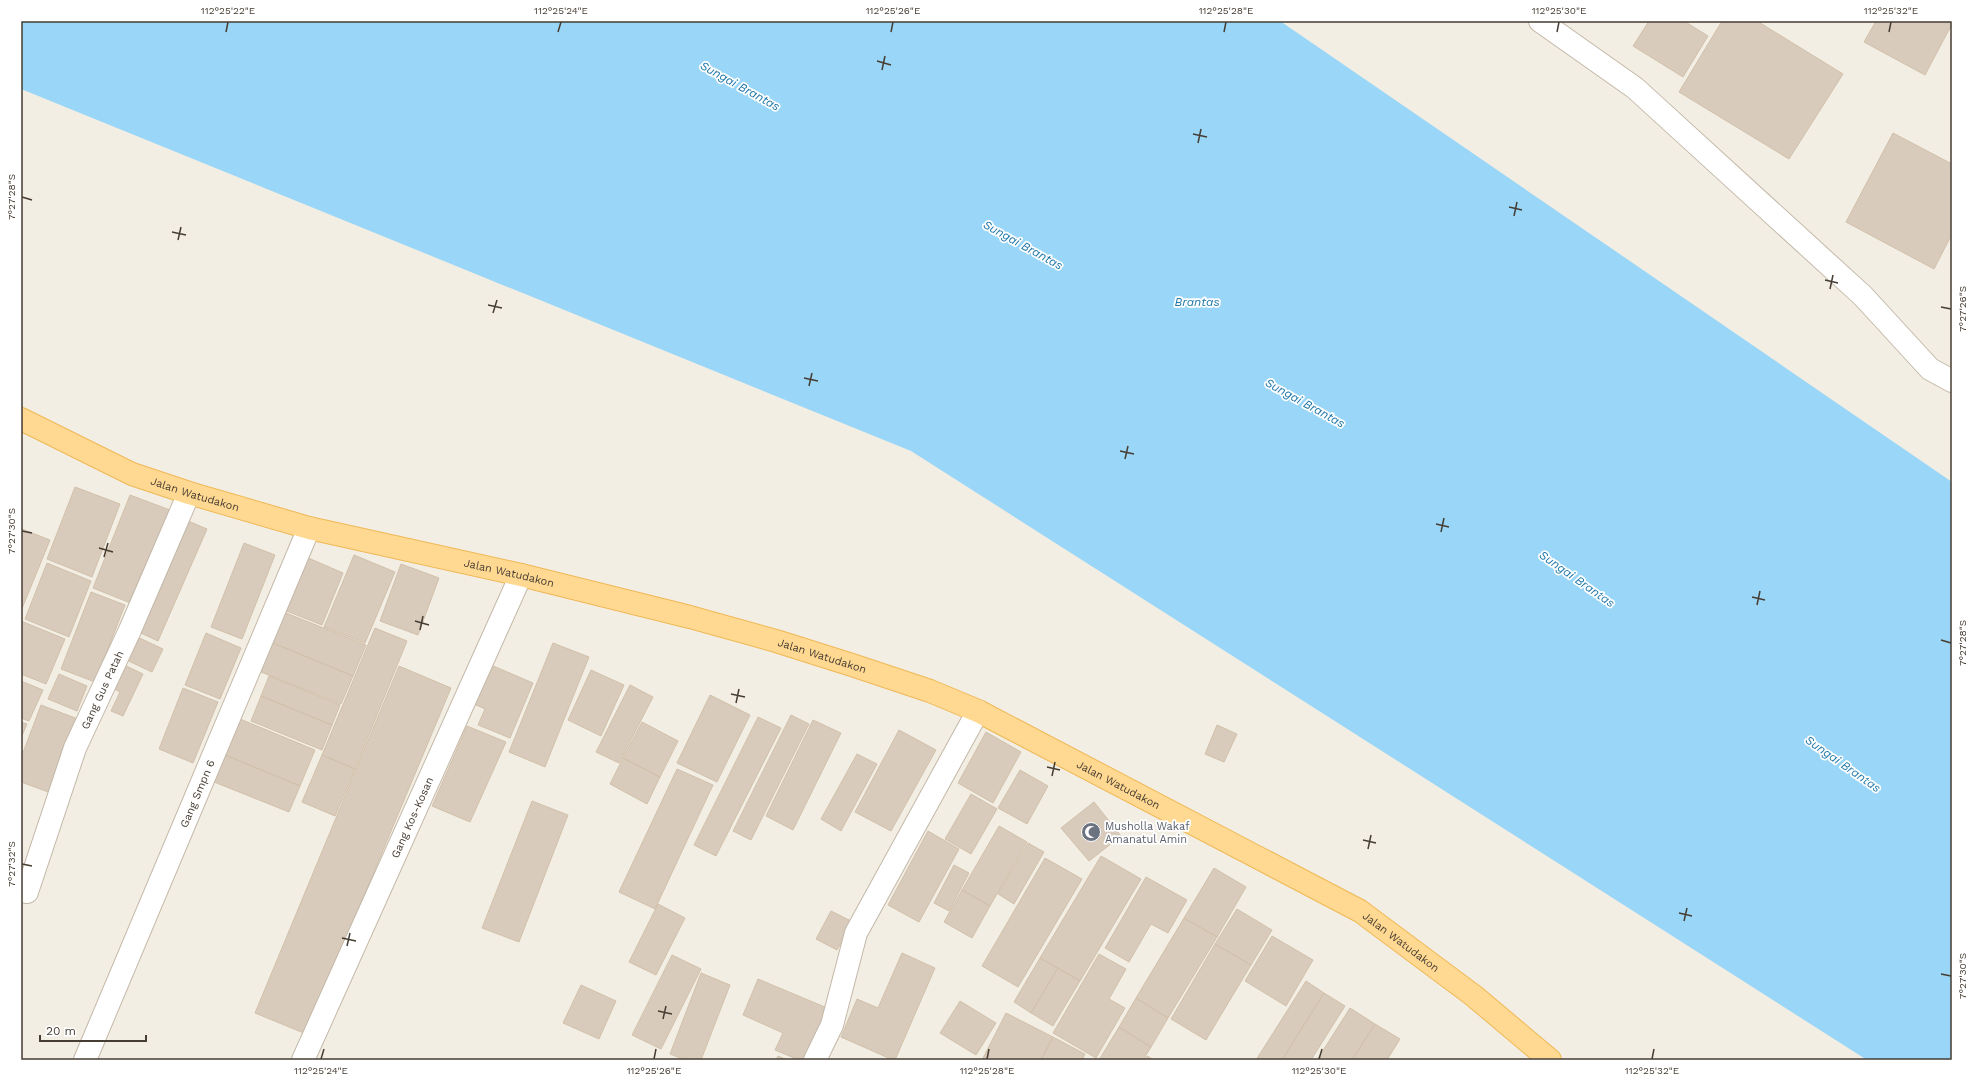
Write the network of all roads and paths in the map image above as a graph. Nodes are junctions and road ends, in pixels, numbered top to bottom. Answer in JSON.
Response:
{"nodes":[{"id":1,"x":1540,"y":21,"type":"edge"},
{"id":2,"x":1952,"y":381,"type":"edge"},
{"id":3,"x":21,"y":419,"type":"edge"},
{"id":4,"x":189,"y":493,"type":"junction"},
{"id":5,"x":309,"y":528,"type":"junction"},
{"id":6,"x":521,"y":575,"type":"junction"},
{"id":7,"x":978,"y":711,"type":"junction"},
{"id":8,"x":27,"y":892,"type":"dead end"},
{"id":9,"x":84,"y":1060,"type":"edge"},
{"id":10,"x":304,"y":1060,"type":"edge"},
{"id":11,"x":815,"y":1060,"type":"edge"},
{"id":12,"x":1550,"y":1060,"type":"edge"}],
"edges":[{"from":1,"to":2,"type":"street"},
{"from":3,"to":4,"type":"main road","name":"Jalan Watudakon"},
{"from":4,"to":5,"type":"main road","name":"Jalan Watudakon"},
{"from":4,"to":8,"type":"street","name":"Gang Gus Patah"},
{"from":5,"to":6,"type":"main road","name":"Jalan Watudakon"},
{"from":5,"to":9,"type":"street","name":"Gang Smpn 6"},
{"from":6,"to":7,"type":"main road","name":"Jalan Watudakon"},
{"from":6,"to":10,"type":"street","name":"Gang Kos-Kosan"},
{"from":7,"to":11,"type":"street"},
{"from":7,"to":12,"type":"main road","name":"Jalan Watudakon"}]}
